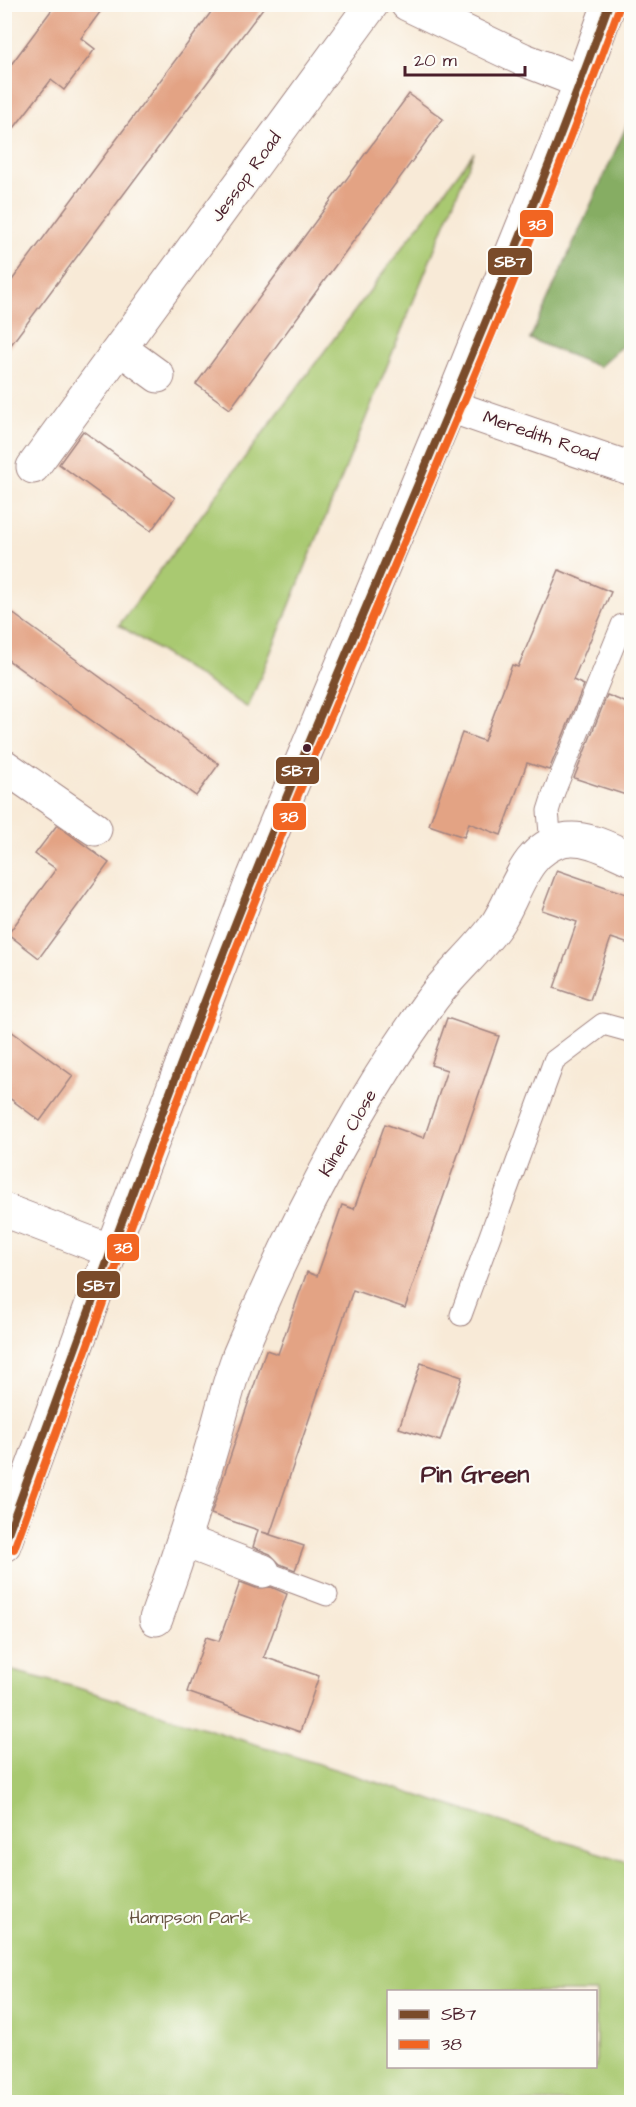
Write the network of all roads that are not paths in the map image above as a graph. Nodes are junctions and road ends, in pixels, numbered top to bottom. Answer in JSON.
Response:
{"nodes":[{"id":1,"x":372,"y":4,"type":"edge"},
{"id":2,"x":407,"y":4,"type":"edge"},
{"id":3,"x":609,"y":4,"type":"edge"},
{"id":4,"x":581,"y":82,"type":"junction"},
{"id":5,"x":121,"y":350,"type":"junction"},
{"id":6,"x":158,"y":376,"type":"dead end"},
{"id":7,"x":450,"y":406,"type":"junction"},
{"id":8,"x":33,"y":467,"type":"dead end"},
{"id":9,"x":632,"y":469,"type":"edge"},
{"id":10,"x":622,"y":625,"type":"dead end"},
{"id":11,"x":8,"y":777,"type":"edge"},
{"id":12,"x":95,"y":829,"type":"dead end"},
{"id":13,"x":551,"y":844,"type":"junction"},
{"id":14,"x":632,"y":859,"type":"edge"},
{"id":15,"x":632,"y":1032,"type":"edge"},
{"id":16,"x":4,"y":1210,"type":"edge"},
{"id":17,"x":111,"y":1251,"type":"junction"},
{"id":18,"x":461,"y":1315,"type":"dead end"},
{"id":19,"x":184,"y":1541,"type":"junction"},
{"id":20,"x":4,"y":1545,"type":"edge"},
{"id":21,"x":263,"y":1571,"type":"joint"},
{"id":22,"x":327,"y":1595,"type":"dead end"},
{"id":23,"x":156,"y":1619,"type":"dead end"}],
"edges":[{"from":1,"to":5,"type":"street","name":"Jessop Road"},
{"from":2,"to":4,"type":"street"},
{"from":3,"to":4,"type":"street"},
{"from":4,"to":7,"type":"street"},
{"from":5,"to":6,"type":"street"},
{"from":5,"to":8,"type":"street","name":"Jessop Road"},
{"from":7,"to":9,"type":"street","name":"Meredith Road"},
{"from":7,"to":17,"type":"street"},
{"from":10,"to":13,"type":"lane"},
{"from":11,"to":12,"type":"street"},
{"from":13,"to":14,"type":"street"},
{"from":13,"to":19,"type":"street","name":"Kilner Close"},
{"from":15,"to":18,"type":"lane"},
{"from":16,"to":17,"type":"street"},
{"from":17,"to":20,"type":"street"},
{"from":19,"to":21,"type":"street"},
{"from":19,"to":23,"type":"street","name":"Kilner Close"},
{"from":21,"to":22,"type":"lane"}]}
